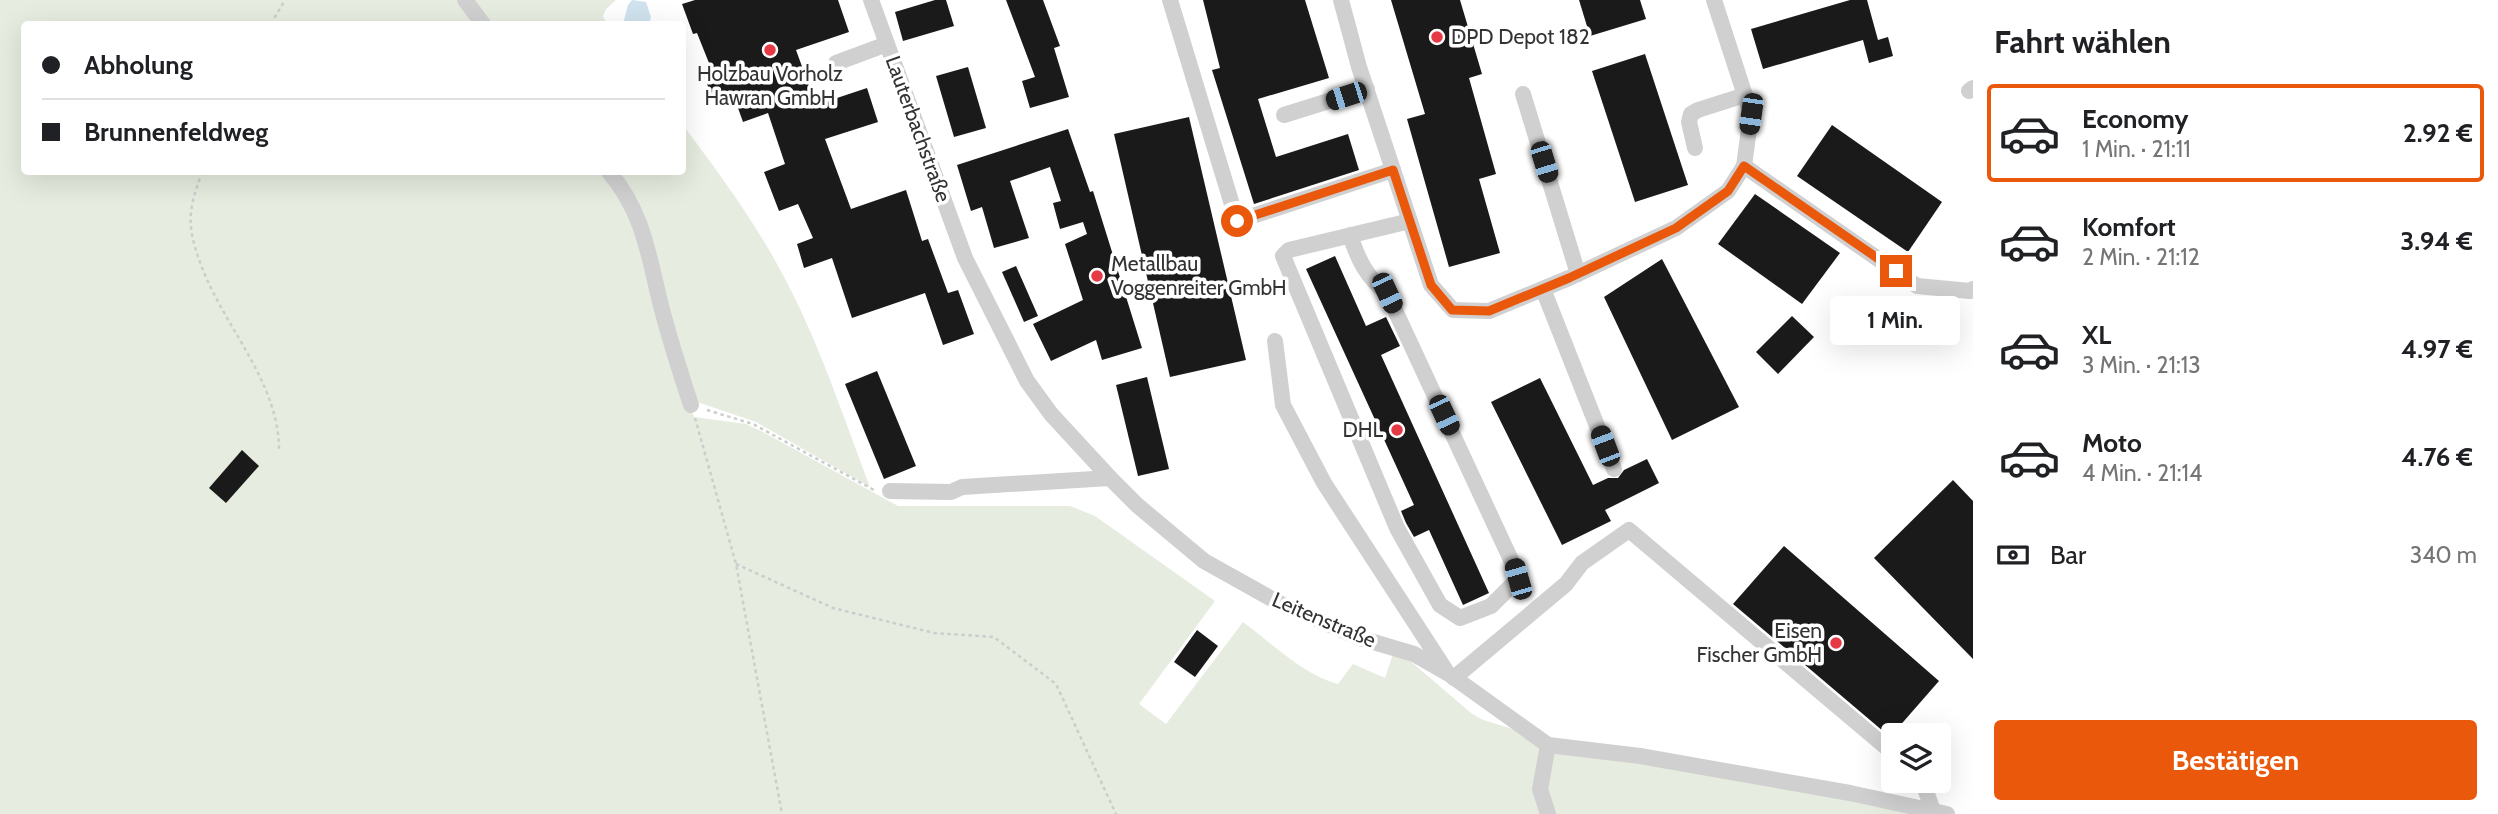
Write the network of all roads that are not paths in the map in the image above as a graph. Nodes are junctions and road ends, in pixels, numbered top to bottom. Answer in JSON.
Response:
{"nodes":[{"id":1,"x":464,"y":0,"type":"edge"},
{"id":2,"x":871,"y":0,"type":"edge"},
{"id":3,"x":1170,"y":0,"type":"edge"},
{"id":4,"x":1341,"y":0,"type":"edge"},
{"id":5,"x":1714,"y":0,"type":"edge"},
{"id":6,"x":481,"y":21,"type":"edge"},
{"id":7,"x":887,"y":44,"type":"junction"},
{"id":8,"x":836,"y":63,"type":"dead end"},
{"id":9,"x":1367,"y":89,"type":"junction"},
{"id":10,"x":1523,"y":94,"type":"dead end"},
{"id":11,"x":1745,"y":95,"type":"junction"},
{"id":12,"x":1284,"y":115,"type":"dead end"},
{"id":13,"x":1695,"y":148,"type":"dead end"},
{"id":14,"x":1744,"y":166,"type":"junction"},
{"id":15,"x":1393,"y":170,"type":"junction"},
{"id":16,"x":611,"y":175,"type":"edge"},
{"id":17,"x":1410,"y":221,"type":"junction"},
{"id":18,"x":1350,"y":235,"type":"junction"},
{"id":19,"x":965,"y":258,"type":"joint"},
{"id":20,"x":1578,"y":274,"type":"junction"},
{"id":21,"x":1543,"y":289,"type":"junction"},
{"id":22,"x":1973,"y":289,"type":"edge"},
{"id":23,"x":1276,"y":341,"type":"dead end"},
{"id":24,"x":691,"y":405,"type":"road end"},
{"id":25,"x":1614,"y":469,"type":"dead end"},
{"id":26,"x":1110,"y":478,"type":"junction"},
{"id":27,"x":890,"y":491,"type":"road end"},
{"id":28,"x":1451,"y":676,"type":"junction"},
{"id":29,"x":1881,"y":743,"type":"edge"},
{"id":30,"x":1548,"y":745,"type":"junction"},
{"id":31,"x":1929,"y":793,"type":"edge"},
{"id":32,"x":1940,"y":812,"type":"edge"},
{"id":33,"x":1548,"y":814,"type":"edge"}],
"edges":[{"from":1,"to":6,"type":"street"},
{"from":2,"to":7,"type":"street","name":"Lauterbachstraße"},
{"from":3,"to":15,"type":"street"},
{"from":4,"to":9,"type":"street"},
{"from":5,"to":11,"type":"street"},
{"from":7,"to":8,"type":"street"},
{"from":7,"to":19,"type":"street","name":"Lauterbachstraße"},
{"from":9,"to":12,"type":"street"},
{"from":9,"to":15,"type":"street"},
{"from":10,"to":20,"type":"street"},
{"from":11,"to":13,"type":"street"},
{"from":11,"to":14,"type":"street"},
{"from":14,"to":20,"type":"street"},
{"from":14,"to":22,"type":"street"},
{"from":15,"to":17,"type":"street"},
{"from":16,"to":24,"type":"street"},
{"from":17,"to":18,"type":"street"},
{"from":17,"to":21,"type":"street"},
{"from":18,"to":18,"type":"street"},
{"from":19,"to":26,"type":"street","name":"Leitenstraße"},
{"from":20,"to":21,"type":"street"},
{"from":21,"to":25,"type":"street"},
{"from":23,"to":28,"type":"street"},
{"from":26,"to":27,"type":"street"},
{"from":26,"to":28,"type":"street","name":"Leitenstraße"},
{"from":28,"to":29,"type":"street"},
{"from":28,"to":30,"type":"street","name":"Leitenstraße"},
{"from":30,"to":32,"type":"street","name":"Leitenstraße"},
{"from":30,"to":33,"type":"street"},
{"from":31,"to":32,"type":"street"}]}
